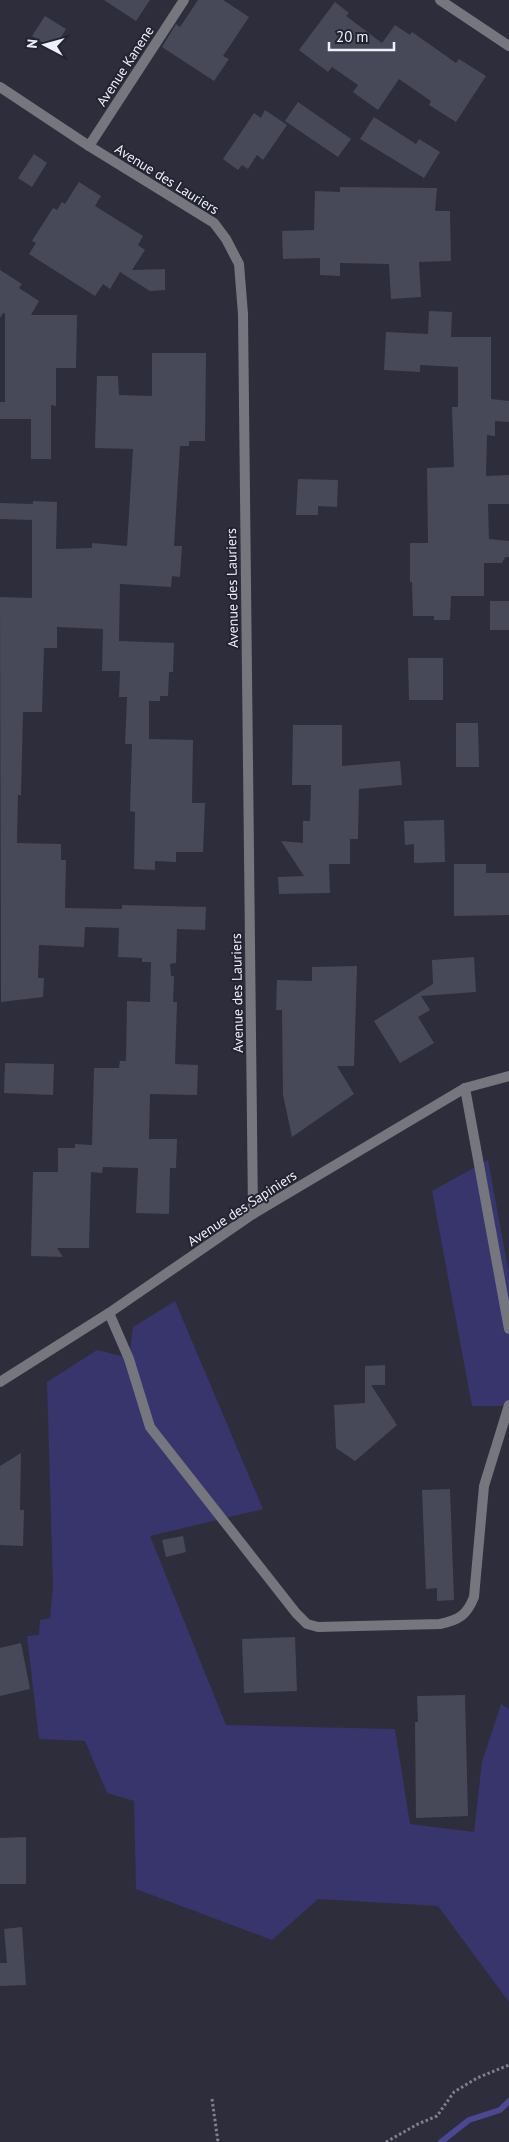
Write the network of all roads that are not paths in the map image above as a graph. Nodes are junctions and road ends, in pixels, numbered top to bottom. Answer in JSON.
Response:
{"nodes":[{"id":1,"x":184,"y":0,"type":"edge"},
{"id":2,"x":440,"y":0,"type":"edge"},
{"id":3,"x":509,"y":46,"type":"edge"},
{"id":4,"x":0,"y":88,"type":"edge"},
{"id":5,"x":89,"y":146,"type":"junction"},
{"id":6,"x":509,"y":1076,"type":"edge"},
{"id":7,"x":465,"y":1088,"type":"junction"},
{"id":8,"x":253,"y":1214,"type":"junction"},
{"id":9,"x":110,"y":1313,"type":"junction"},
{"id":10,"x":509,"y":1329,"type":"edge"},
{"id":11,"x":0,"y":1382,"type":"edge"},
{"id":12,"x":509,"y":1405,"type":"edge"}],
"edges":[{"from":1,"to":5,"type":"street","name":"Avenue Kanene"},
{"from":2,"to":3,"type":"street"},
{"from":4,"to":5,"type":"street","name":"Avenue des Lauriers"},
{"from":5,"to":8,"type":"street","name":"Avenue des Lauriers"},
{"from":6,"to":7,"type":"street","name":"Avenue des Sapiniers"},
{"from":7,"to":8,"type":"street","name":"Avenue des Sapiniers"},
{"from":7,"to":10,"type":"street"},
{"from":8,"to":9,"type":"street","name":"Avenue des Sapiniers"},
{"from":9,"to":11,"type":"street","name":"Avenue des Sapiniers"},
{"from":9,"to":12,"type":"street"}]}
